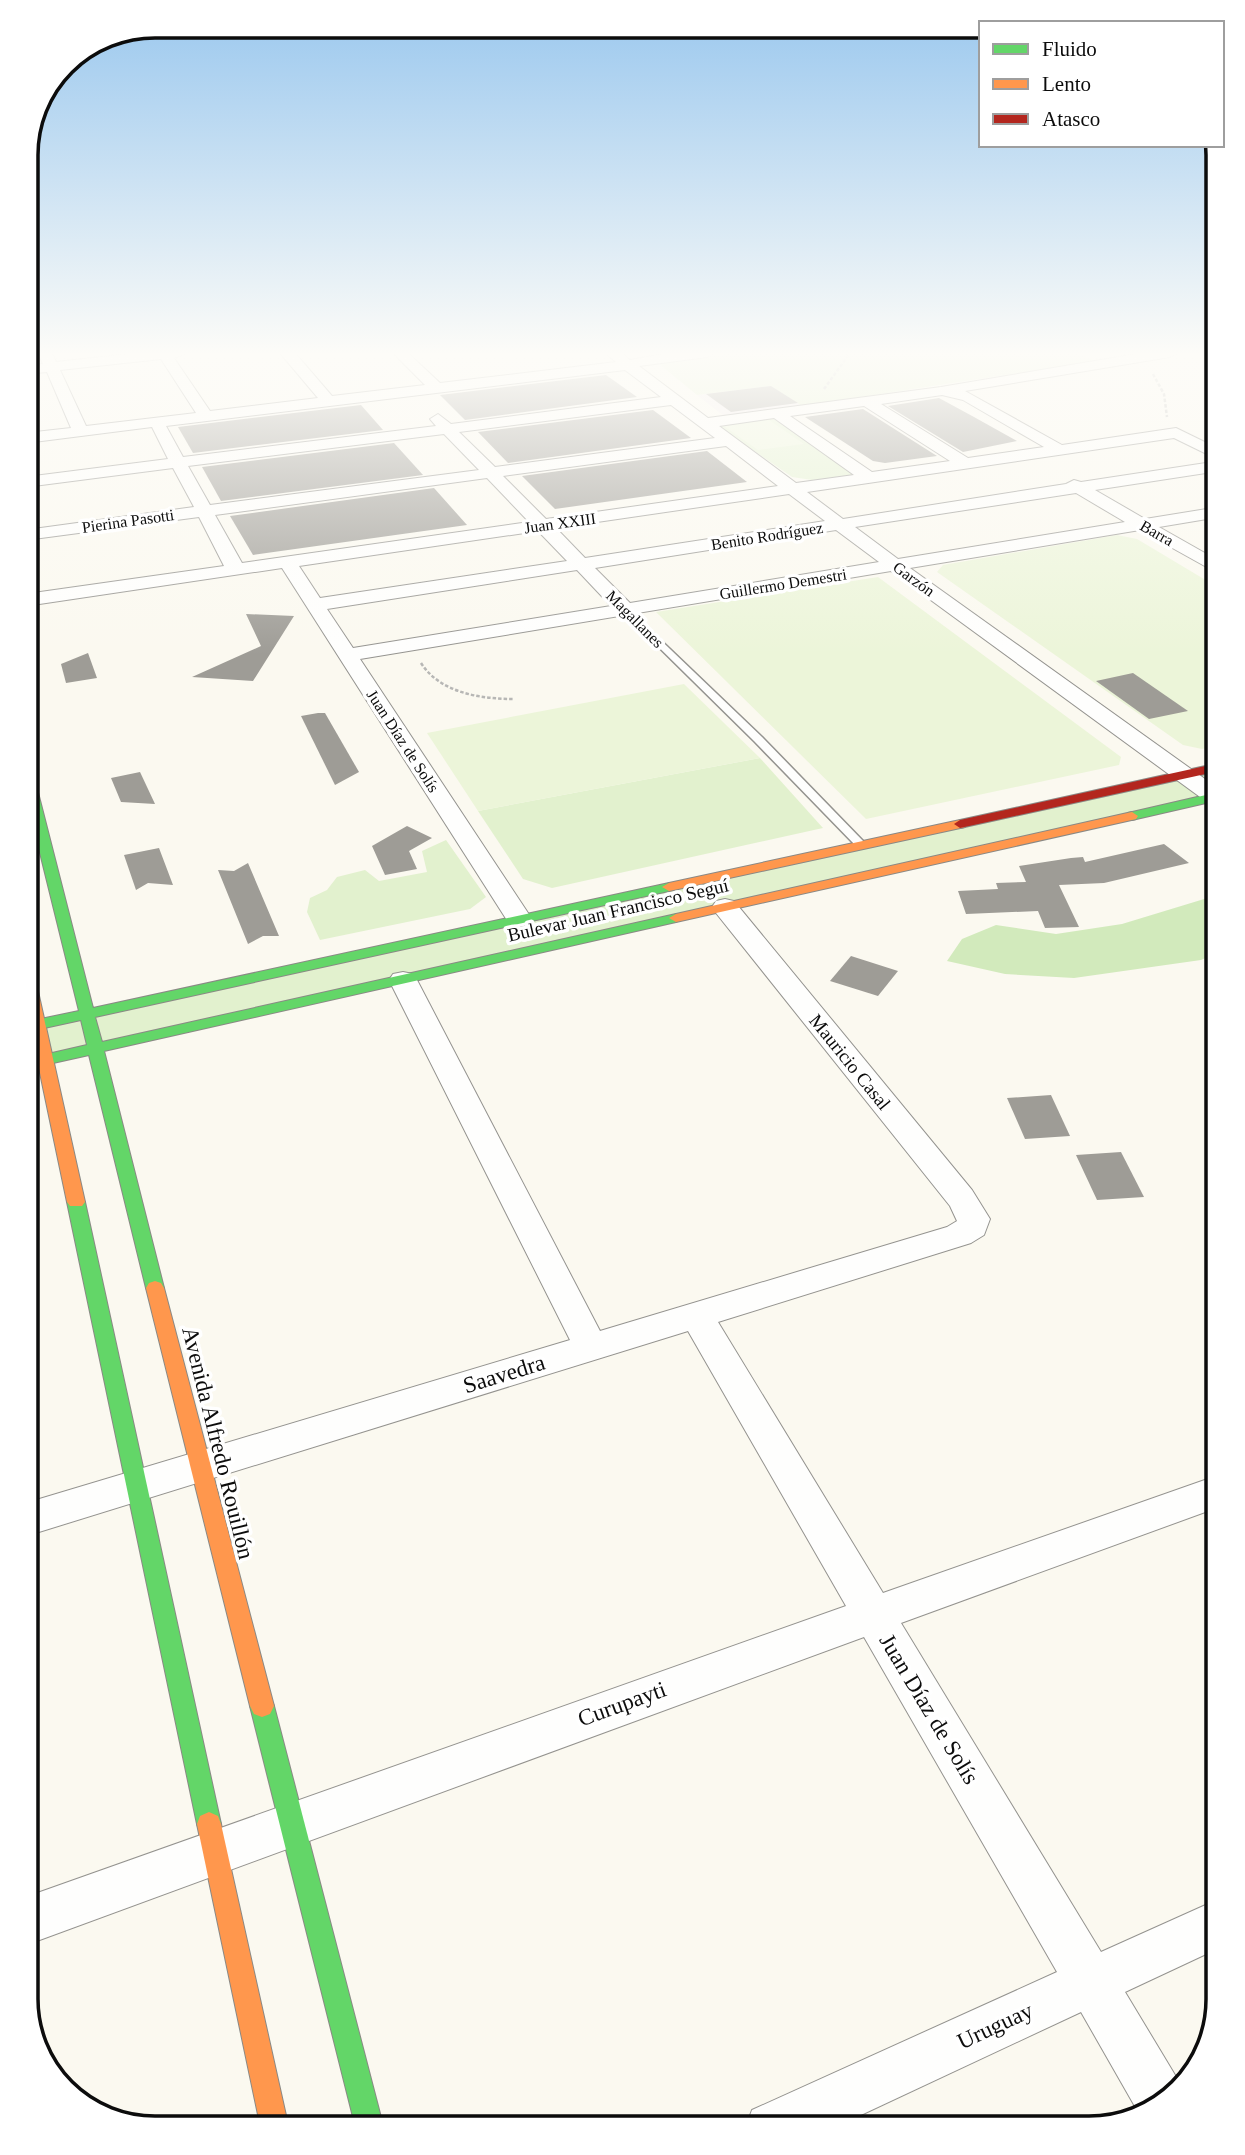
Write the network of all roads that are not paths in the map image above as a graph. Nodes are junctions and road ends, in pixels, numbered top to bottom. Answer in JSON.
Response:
{"nodes":[{"id":1,"x":173,"y":454,"type":"edge"},
{"id":2,"x":253,"y":454,"type":"edge"},
{"id":3,"x":472,"y":454,"type":"edge"},
{"id":4,"x":636,"y":454,"type":"edge"},
{"id":5,"x":746,"y":454,"type":"edge"},
{"id":6,"x":835,"y":454,"type":"edge"},
{"id":7,"x":950,"y":454,"type":"edge"},
{"id":8,"x":1038,"y":454,"type":"edge"},
{"id":9,"x":1023,"y":456,"type":"junction"},
{"id":10,"x":178,"y":463,"type":"junction"},
{"id":11,"x":966,"y":464,"type":"junction"},
{"id":12,"x":1206,"y":468,"type":"edge"},
{"id":13,"x":491,"y":473,"type":"junction"},
{"id":14,"x":870,"y":478,"type":"junction"},
{"id":15,"x":39,"y":480,"type":"edge"},
{"id":16,"x":1078,"y":488,"type":"junction"},
{"id":17,"x":793,"y":489,"type":"junction"},
{"id":18,"x":204,"y":511,"type":"junction"},
{"id":19,"x":1206,"y":514,"type":"edge"},
{"id":20,"x":840,"y":524,"type":"junction"},
{"id":21,"x":543,"y":525,"type":"junction"},
{"id":22,"x":1142,"y":525,"type":"junction"},
{"id":23,"x":39,"y":533,"type":"edge"},
{"id":24,"x":287,"y":562,"type":"junction"},
{"id":25,"x":1206,"y":562,"type":"edge"},
{"id":26,"x":581,"y":564,"type":"junction"},
{"id":27,"x":894,"y":565,"type":"junction"},
{"id":28,"x":236,"y":570,"type":"junction"},
{"id":29,"x":39,"y":598,"type":"edge"},
{"id":30,"x":315,"y":605,"type":"junction"},
{"id":31,"x":625,"y":610,"type":"junction"},
{"id":32,"x":346,"y":655,"type":"junction"},
{"id":33,"x":1206,"y":770,"type":"edge"},
{"id":34,"x":1184,"y":775,"type":"junction"},
{"id":35,"x":1206,"y":790,"type":"edge"},
{"id":36,"x":1206,"y":801,"type":"edge"},
{"id":37,"x":39,"y":821,"type":"edge"},
{"id":38,"x":861,"y":845,"type":"junction"},
{"id":39,"x":724,"y":907,"type":"junction"},
{"id":40,"x":519,"y":919,"type":"junction"},
{"id":41,"x":404,"y":979,"type":"junction"},
{"id":42,"x":85,"y":1014,"type":"junction"},
{"id":43,"x":39,"y":1025,"type":"edge"},
{"id":44,"x":39,"y":1044,"type":"edge"},
{"id":45,"x":94,"y":1049,"type":"junction"},
{"id":46,"x":44,"y":1060,"type":"junction"},
{"id":47,"x":39,"y":1061,"type":"edge"},
{"id":48,"x":974,"y":1219,"type":"joint"},
{"id":49,"x":696,"y":1315,"type":"junction"},
{"id":50,"x":591,"y":1347,"type":"junction"},
{"id":51,"x":201,"y":1466,"type":"junction"},
{"id":52,"x":136,"y":1486,"type":"junction"},
{"id":53,"x":1206,"y":1496,"type":"edge"},
{"id":54,"x":38,"y":1516,"type":"edge"},
{"id":55,"x":873,"y":1614,"type":"junction"},
{"id":56,"x":292,"y":1823,"type":"junction"},
{"id":57,"x":215,"y":1851,"type":"junction"},
{"id":58,"x":38,"y":1917,"type":"edge"},
{"id":59,"x":1206,"y":1929,"type":"edge"},
{"id":60,"x":1090,"y":1982,"type":"junction"},
{"id":61,"x":1157,"y":2095,"type":"edge"},
{"id":62,"x":272,"y":2116,"type":"edge"},
{"id":63,"x":367,"y":2116,"type":"edge"},
{"id":64,"x":799,"y":2116,"type":"edge"}],
"edges":[{"from":1,"to":10,"type":"street"},
{"from":2,"to":10,"type":"street"},
{"from":3,"to":13,"type":"street","name":"Magallanes"},
{"from":4,"to":13,"type":"street","name":"Pierina Pasotti"},
{"from":5,"to":17,"type":"street","name":"Garzón"},
{"from":6,"to":14,"type":"street"},
{"from":7,"to":11,"type":"street"},
{"from":8,"to":9,"type":"street","name":"Juan XXIII"},
{"from":9,"to":11,"type":"street","name":"Juan XXIII"},
{"from":9,"to":16,"type":"street","name":"Barra"},
{"from":10,"to":15,"type":"street"},
{"from":10,"to":18,"type":"street"},
{"from":11,"to":14,"type":"street","name":"Juan XXIII"},
{"from":12,"to":16,"type":"street","name":"Benito Rodríguez"},
{"from":13,"to":18,"type":"street","name":"Pierina Pasotti"},
{"from":13,"to":21,"type":"street","name":"Magallanes"},
{"from":14,"to":17,"type":"street","name":"Juan XXIII"},
{"from":16,"to":20,"type":"street","name":"Benito Rodríguez"},
{"from":16,"to":22,"type":"street","name":"Barra"},
{"from":17,"to":20,"type":"street","name":"Garzón"},
{"from":17,"to":21,"type":"street","name":"Juan XXIII"},
{"from":18,"to":23,"type":"street","name":"Pierina Pasotti"},
{"from":18,"to":28,"type":"street"},
{"from":19,"to":22,"type":"street","name":"Guillermo Demestri"},
{"from":20,"to":26,"type":"street","name":"Benito Rodríguez"},
{"from":20,"to":27,"type":"street","name":"Garzón"},
{"from":21,"to":24,"type":"street","name":"Juan XXIII"},
{"from":21,"to":26,"type":"street","name":"Magallanes"},
{"from":22,"to":25,"type":"street","name":"Barra"},
{"from":22,"to":27,"type":"street","name":"Guillermo Demestri"},
{"from":24,"to":28,"type":"street","name":"Juan XXIII"},
{"from":24,"to":30,"type":"street","name":"Juan Díaz de Solís"},
{"from":26,"to":30,"type":"street","name":"Benito Rodríguez"},
{"from":26,"to":31,"type":"street","name":"Magallanes"},
{"from":27,"to":31,"type":"street","name":"Guillermo Demestri"},
{"from":27,"to":34,"type":"street","name":"Garzón"},
{"from":28,"to":29,"type":"street","name":"Juan XXIII"},
{"from":30,"to":32,"type":"street","name":"Juan Díaz de Solís"},
{"from":31,"to":32,"type":"street","name":"Guillermo Demestri"},
{"from":31,"to":38,"type":"lane","name":"Magallanes"},
{"from":32,"to":40,"type":"street","name":"Juan Díaz de Solís"},
{"from":33,"to":34,"type":"main road","name":"Bulevar Juan Francisco Seguí"},
{"from":34,"to":35,"type":"street","name":"Garzón"},
{"from":34,"to":38,"type":"main road","name":"Bulevar Juan Francisco Seguí"},
{"from":36,"to":39,"type":"main road","name":"Bulevar Juan Francisco Seguí"},
{"from":37,"to":42,"type":"main road","name":"Avenida Alfredo Rouillón"},
{"from":38,"to":40,"type":"main road","name":"Bulevar Juan Francisco Seguí"},
{"from":39,"to":41,"type":"main road","name":"Bulevar Juan Francisco Seguí"},
{"from":39,"to":48,"type":"street","name":"Mauricio Casal"},
{"from":40,"to":42,"type":"main road","name":"Bulevar Juan Francisco Seguí"},
{"from":41,"to":45,"type":"main road","name":"Bulevar Juan Francisco Seguí"},
{"from":41,"to":50,"type":"street"},
{"from":42,"to":43,"type":"main road","name":"Bulevar Juan Francisco Seguí"},
{"from":42,"to":45,"type":"main road","name":"Avenida Alfredo Rouillón"},
{"from":44,"to":46,"type":"main road"},
{"from":45,"to":46,"type":"main road","name":"Bulevar Juan Francisco Seguí"},
{"from":45,"to":51,"type":"main road","name":"Avenida Alfredo Rouillón"},
{"from":46,"to":47,"type":"main road","name":"Bulevar Juan Francisco Seguí"},
{"from":46,"to":52,"type":"main road"},
{"from":48,"to":49,"type":"street","name":"Saavedra"},
{"from":49,"to":50,"type":"street","name":"Saavedra"},
{"from":49,"to":55,"type":"street","name":"Juan Díaz de Solís"},
{"from":50,"to":51,"type":"street","name":"Saavedra"},
{"from":51,"to":52,"type":"street","name":"Saavedra"},
{"from":51,"to":56,"type":"main road","name":"Avenida Alfredo Rouillón"},
{"from":52,"to":54,"type":"street","name":"Saavedra"},
{"from":52,"to":57,"type":"main road"},
{"from":53,"to":55,"type":"street","name":"Curupayti"},
{"from":55,"to":56,"type":"street","name":"Curupayti"},
{"from":55,"to":60,"type":"street","name":"Juan Díaz de Solís"},
{"from":56,"to":57,"type":"street","name":"Curupayti"},
{"from":56,"to":63,"type":"main road","name":"Avenida Alfredo Rouillón"},
{"from":57,"to":58,"type":"street","name":"Curupayti"},
{"from":57,"to":62,"type":"main road"},
{"from":59,"to":60,"type":"street","name":"Uruguay"},
{"from":60,"to":61,"type":"street","name":"Juan Díaz de Solís"},
{"from":60,"to":64,"type":"street","name":"Uruguay"}]}
